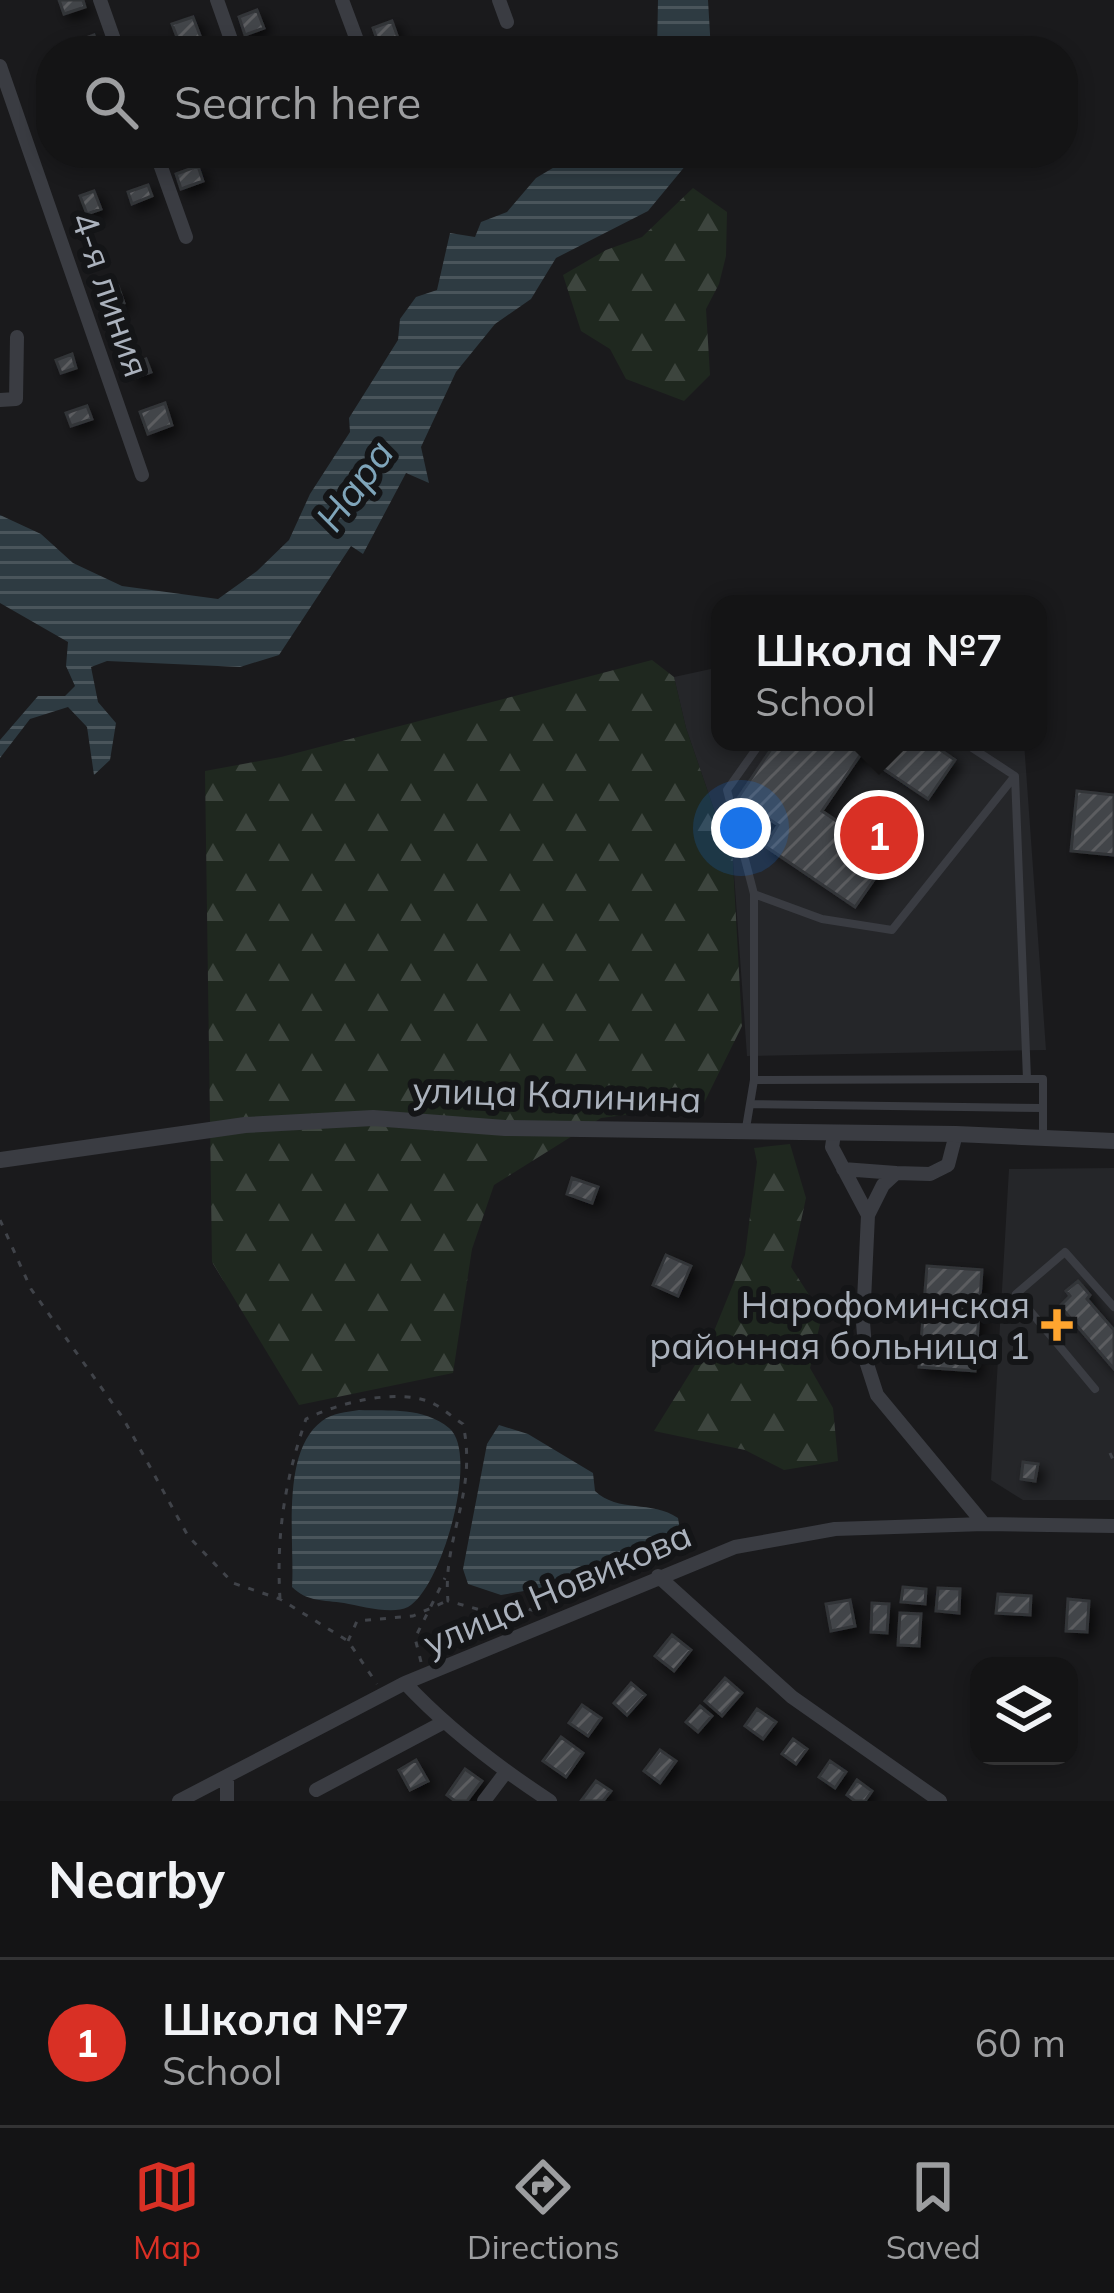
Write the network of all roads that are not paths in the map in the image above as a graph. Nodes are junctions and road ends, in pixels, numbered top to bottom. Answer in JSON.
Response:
{"nodes":[{"id":1,"x":100,"y":0,"type":"edge"},
{"id":2,"x":217,"y":0,"type":"edge"},
{"id":3,"x":342,"y":0,"type":"edge"},
{"id":4,"x":499,"y":0,"type":"edge"},
{"id":5,"x":507,"y":22,"type":"dead end"},
{"id":6,"x":113,"y":36,"type":"edge"},
{"id":7,"x":230,"y":36,"type":"edge"},
{"id":8,"x":355,"y":36,"type":"edge"},
{"id":9,"x":0,"y":65,"type":"edge"},
{"id":10,"x":161,"y":168,"type":"edge"},
{"id":11,"x":186,"y":237,"type":"dead end"},
{"id":12,"x":16,"y":337,"type":"dead end"},
{"id":13,"x":0,"y":400,"type":"edge"},
{"id":14,"x":142,"y":475,"type":"dead end"},
{"id":15,"x":755,"y":751,"type":"edge"},
{"id":16,"x":977,"y":751,"type":"edge"},
{"id":17,"x":1015,"y":776,"type":"junction"},
{"id":18,"x":754,"y":894,"type":"junction"},
{"id":19,"x":1027,"y":1079,"type":"junction"},
{"id":20,"x":754,"y":1080,"type":"junction"},
{"id":21,"x":752,"y":1104,"type":"junction"},
{"id":22,"x":1043,"y":1108,"type":"junction"},
{"id":23,"x":834,"y":1133,"type":"junction"},
{"id":24,"x":744,"y":1134,"type":"junction"},
{"id":25,"x":956,"y":1134,"type":"junction"},
{"id":26,"x":1042,"y":1138,"type":"junction"},
{"id":27,"x":1114,"y":1141,"type":"edge"},
{"id":28,"x":0,"y":1160,"type":"edge"},
{"id":29,"x":843,"y":1169,"type":"junction"},
{"id":30,"x":896,"y":1174,"type":"junction"},
{"id":31,"x":868,"y":1215,"type":"junction"},
{"id":32,"x":1114,"y":1307,"type":"edge"},
{"id":33,"x":1095,"y":1389,"type":"dead end"},
{"id":34,"x":984,"y":1524,"type":"junction"},
{"id":35,"x":1114,"y":1526,"type":"edge"},
{"id":36,"x":658,"y":1576,"type":"junction"},
{"id":37,"x":405,"y":1684,"type":"junction"},
{"id":38,"x":444,"y":1722,"type":"junction"},
{"id":39,"x":506,"y":1772,"type":"junction"},
{"id":40,"x":227,"y":1776,"type":"junction"},
{"id":41,"x":316,"y":1790,"type":"dead end"},
{"id":42,"x":179,"y":1801,"type":"edge"},
{"id":43,"x":227,"y":1801,"type":"edge"},
{"id":44,"x":484,"y":1801,"type":"edge"},
{"id":45,"x":550,"y":1801,"type":"edge"},
{"id":46,"x":940,"y":1801,"type":"edge"}],
"edges":[{"from":1,"to":6,"type":"street"},
{"from":2,"to":7,"type":"street"},
{"from":3,"to":8,"type":"street"},
{"from":4,"to":5,"type":"street"},
{"from":9,"to":14,"type":"street","name":"4-я линия"},
{"from":10,"to":11,"type":"street"},
{"from":12,"to":13,"type":"street"},
{"from":15,"to":18,"type":"lane"},
{"from":16,"to":17,"type":"lane"},
{"from":17,"to":18,"type":"lane"},
{"from":17,"to":19,"type":"lane"},
{"from":18,"to":20,"type":"lane"},
{"from":19,"to":20,"type":"lane"},
{"from":19,"to":22,"type":"lane"},
{"from":20,"to":21,"type":"lane"},
{"from":21,"to":22,"type":"lane"},
{"from":21,"to":24,"type":"lane"},
{"from":22,"to":26,"type":"lane"},
{"from":23,"to":24,"type":"street","name":"улица Калинина"},
{"from":23,"to":25,"type":"street","name":"улица Калинина"},
{"from":23,"to":29,"type":"street"},
{"from":24,"to":28,"type":"street","name":"улица Калинина"},
{"from":25,"to":26,"type":"street","name":"улица Калинина"},
{"from":25,"to":30,"type":"street"},
{"from":26,"to":27,"type":"street","name":"улица Калинина"},
{"from":29,"to":30,"type":"street"},
{"from":29,"to":31,"type":"street"},
{"from":30,"to":31,"type":"street"},
{"from":31,"to":34,"type":"street"},
{"from":32,"to":33,"type":"lane"},
{"from":34,"to":35,"type":"street","name":"улица Новикова"},
{"from":34,"to":36,"type":"street","name":"улица Новикова"},
{"from":36,"to":37,"type":"street","name":"улица Новикова"},
{"from":36,"to":46,"type":"street"},
{"from":37,"to":38,"type":"street"},
{"from":37,"to":40,"type":"street","name":"улица Новикова"},
{"from":38,"to":39,"type":"street"},
{"from":38,"to":41,"type":"street"},
{"from":39,"to":44,"type":"street"},
{"from":39,"to":45,"type":"street"},
{"from":40,"to":42,"type":"street","name":"улица Новикова"},
{"from":40,"to":43,"type":"street"}]}
